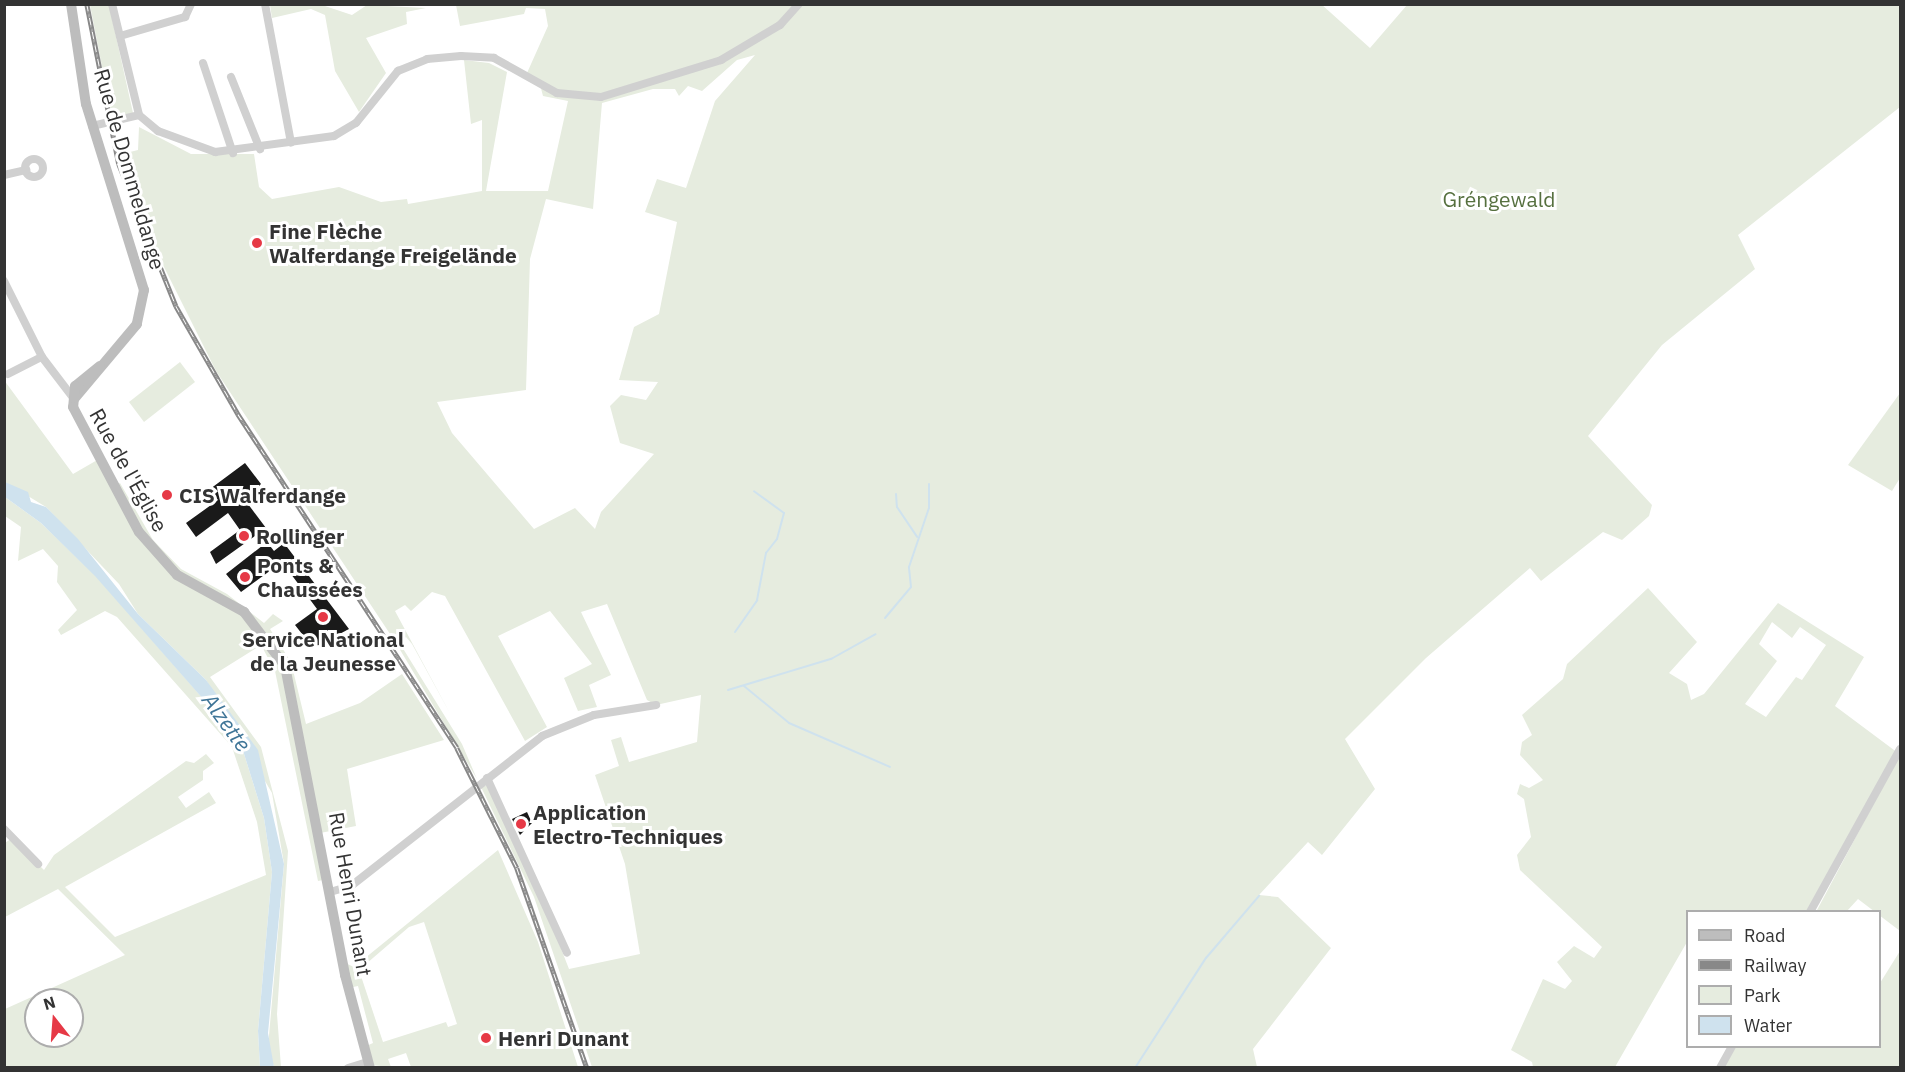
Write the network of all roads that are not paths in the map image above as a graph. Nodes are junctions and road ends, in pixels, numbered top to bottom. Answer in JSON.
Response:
{"nodes":[{"id":1,"x":71,"y":4,"type":"edge"},
{"id":2,"x":112,"y":4,"type":"edge"},
{"id":3,"x":191,"y":4,"type":"edge"},
{"id":4,"x":265,"y":4,"type":"edge"},
{"id":5,"x":799,"y":4,"type":"edge"},
{"id":6,"x":120,"y":36,"type":"junction"},
{"id":7,"x":203,"y":63,"type":"dead end"},
{"id":8,"x":231,"y":77,"type":"dead end"},
{"id":9,"x":139,"y":115,"type":"junction"},
{"id":10,"x":92,"y":126,"type":"junction"},
{"id":11,"x":291,"y":144,"type":"junction"},
{"id":12,"x":260,"y":149,"type":"junction"},
{"id":13,"x":233,"y":153,"type":"junction"},
{"id":14,"x":26,"y":170,"type":"dead end"},
{"id":15,"x":4,"y":176,"type":"edge"},
{"id":16,"x":4,"y":281,"type":"edge"},
{"id":17,"x":42,"y":357,"type":"junction"},
{"id":18,"x":8,"y":374,"type":"dead end"},
{"id":19,"x":74,"y":399,"type":"junction"},
{"id":20,"x":656,"y":705,"type":"dead end"},
{"id":21,"x":300,"y":726,"type":"joint"},
{"id":22,"x":1900,"y":749,"type":"edge"},
{"id":23,"x":487,"y":778,"type":"junction"},
{"id":24,"x":4,"y":830,"type":"edge"},
{"id":25,"x":38,"y":864,"type":"dead end"},
{"id":26,"x":330,"y":892,"type":"junction"},
{"id":27,"x":1811,"y":910,"type":"edge"},
{"id":28,"x":567,"y":953,"type":"dead end"},
{"id":29,"x":1731,"y":1048,"type":"edge"},
{"id":30,"x":369,"y":1065,"type":"edge"},
{"id":31,"x":348,"y":1068,"type":"edge"},
{"id":32,"x":1720,"y":1068,"type":"edge"}],
"edges":[{"from":1,"to":10,"type":"main road","name":"Rue de Dommeldange"},
{"from":2,"to":6,"type":"street"},
{"from":3,"to":6,"type":"street"},
{"from":4,"to":11,"type":"street"},
{"from":5,"to":11,"type":"street"},
{"from":6,"to":9,"type":"street"},
{"from":7,"to":13,"type":"street"},
{"from":8,"to":12,"type":"street"},
{"from":9,"to":10,"type":"street"},
{"from":9,"to":13,"type":"street"},
{"from":10,"to":19,"type":"main road","name":"Rue de Dommeldange"},
{"from":11,"to":12,"type":"street"},
{"from":12,"to":13,"type":"street"},
{"from":14,"to":15,"type":"street"},
{"from":16,"to":17,"type":"street","name":"Rue de l'Église"},
{"from":17,"to":18,"type":"street"},
{"from":17,"to":19,"type":"street","name":"Rue de l'Église"},
{"from":19,"to":21,"type":"main road","name":"Rue de l'Église"},
{"from":20,"to":23,"type":"street"},
{"from":21,"to":26,"type":"main road","name":"Rue Henri Dunant"},
{"from":22,"to":27,"type":"street"},
{"from":23,"to":26,"type":"street"},
{"from":23,"to":28,"type":"street"},
{"from":24,"to":25,"type":"street"},
{"from":26,"to":30,"type":"main road","name":"Rue Henri Dunant"},
{"from":29,"to":32,"type":"street"},
{"from":30,"to":31,"type":"street"}]}
